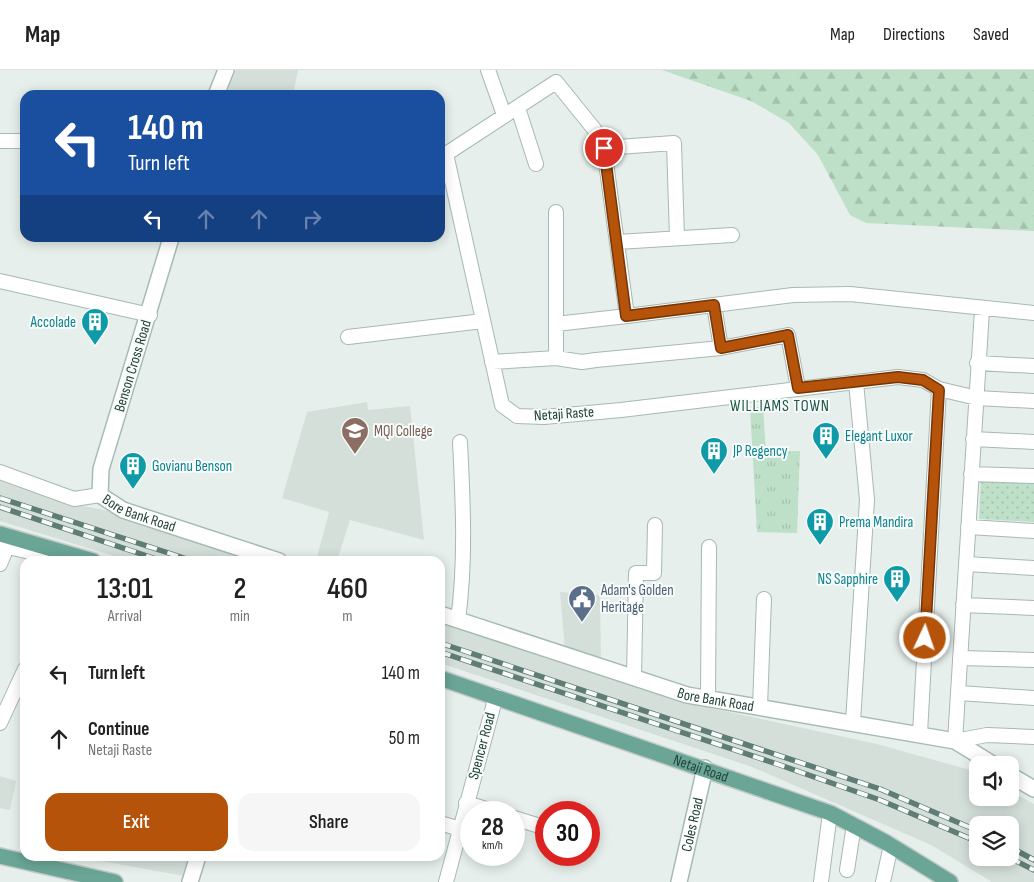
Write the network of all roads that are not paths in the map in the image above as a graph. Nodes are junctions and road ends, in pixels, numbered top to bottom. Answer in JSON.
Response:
{"nodes":[{"id":1,"x":226,"y":70,"type":"edge"},
{"id":2,"x":488,"y":70,"type":"edge"},
{"id":3,"x":218,"y":90,"type":"edge"},
{"id":4,"x":518,"y":108,"type":"junction"},
{"id":5,"x":504,"y":115,"type":"junction"},
{"id":6,"x":0,"y":141,"type":"edge"},
{"id":7,"x":20,"y":141,"type":"edge"},
{"id":8,"x":604,"y":148,"type":"junction"},
{"id":9,"x":445,"y":153,"type":"edge"},
{"id":10,"x":445,"y":162,"type":"edge"},
{"id":11,"x":536,"y":164,"type":"dead end"},
{"id":12,"x":556,"y":212,"type":"dead end"},
{"id":13,"x":732,"y":235,"type":"dead end"},
{"id":14,"x":677,"y":238,"type":"junction"},
{"id":15,"x":170,"y":242,"type":"edge"},
{"id":16,"x":616,"y":242,"type":"junction"},
{"id":17,"x":0,"y":281,"type":"edge"},
{"id":18,"x":714,"y":305,"type":"junction"},
{"id":19,"x":982,"y":310,"type":"junction"},
{"id":20,"x":1034,"y":313,"type":"edge"},
{"id":21,"x":150,"y":315,"type":"junction"},
{"id":22,"x":626,"y":316,"type":"junction"},
{"id":23,"x":483,"y":321,"type":"junction"},
{"id":24,"x":556,"y":324,"type":"junction"},
{"id":25,"x":348,"y":337,"type":"dead end"},
{"id":26,"x":721,"y":348,"type":"junction"},
{"id":27,"x":556,"y":358,"type":"junction"},
{"id":28,"x":492,"y":362,"type":"junction"},
{"id":29,"x":977,"y":363,"type":"junction"},
{"id":30,"x":1034,"y":366,"type":"edge"},
{"id":31,"x":856,"y":382,"type":"junction"},
{"id":32,"x":798,"y":388,"type":"junction"},
{"id":33,"x":939,"y":390,"type":"junction"},
{"id":34,"x":977,"y":398,"type":"junction"},
{"id":35,"x":1034,"y":401,"type":"edge"},
{"id":36,"x":973,"y":439,"type":"junction"},
{"id":37,"x":460,"y":442,"type":"dead end"},
{"id":38,"x":1034,"y":442,"type":"edge"},
{"id":39,"x":0,"y":472,"type":"edge"},
{"id":40,"x":971,"y":474,"type":"junction"},
{"id":41,"x":1034,"y":476,"type":"edge"},
{"id":42,"x":100,"y":495,"type":"junction"},
{"id":43,"x":655,"y":525,"type":"dead end"},
{"id":44,"x":968,"y":527,"type":"junction"},
{"id":45,"x":1034,"y":531,"type":"edge"},
{"id":46,"x":2,"y":542,"type":"edge"},
{"id":47,"x":709,"y":547,"type":"dead end"},
{"id":48,"x":59,"y":556,"type":"edge"},
{"id":49,"x":264,"y":556,"type":"edge"},
{"id":50,"x":0,"y":564,"type":"edge"},
{"id":51,"x":966,"y":564,"type":"junction"},
{"id":52,"x":1034,"y":568,"type":"edge"},
{"id":53,"x":764,"y":599,"type":"dead end"},
{"id":54,"x":963,"y":605,"type":"junction"},
{"id":55,"x":1034,"y":608,"type":"edge"},
{"id":56,"x":445,"y":616,"type":"edge"},
{"id":57,"x":458,"y":620,"type":"junction"},
{"id":58,"x":960,"y":658,"type":"junction"},
{"id":59,"x":1034,"y":660,"type":"edge"},
{"id":60,"x":634,"y":678,"type":"junction"},
{"id":61,"x":445,"y":680,"type":"edge"},
{"id":62,"x":20,"y":689,"type":"edge"},
{"id":63,"x":960,"y":693,"type":"junction"},
{"id":64,"x":496,"y":696,"type":"junction"},
{"id":65,"x":708,"y":698,"type":"junction"},
{"id":66,"x":1034,"y":698,"type":"edge"},
{"id":67,"x":760,"y":707,"type":"junction"},
{"id":68,"x":854,"y":722,"type":"junction"},
{"id":69,"x":0,"y":723,"type":"edge"},
{"id":70,"x":920,"y":733,"type":"junction"},
{"id":71,"x":1034,"y":737,"type":"edge"},
{"id":72,"x":955,"y":741,"type":"junction"},
{"id":73,"x":979,"y":756,"type":"edge"},
{"id":74,"x":705,"y":768,"type":"junction"},
{"id":75,"x":1019,"y":780,"type":"edge"},
{"id":76,"x":1034,"y":789,"type":"edge"},
{"id":77,"x":467,"y":801,"type":"edge"},
{"id":78,"x":830,"y":812,"type":"junction"},
{"id":79,"x":445,"y":824,"type":"edge"},
{"id":80,"x":854,"y":825,"type":"junction"},
{"id":81,"x":460,"y":829,"type":"joint"},
{"id":82,"x":891,"y":845,"type":"junction"},
{"id":83,"x":0,"y":856,"type":"edge"},
{"id":84,"x":20,"y":861,"type":"edge"},
{"id":85,"x":22,"y":861,"type":"edge"},
{"id":86,"x":196,"y":861,"type":"edge"},
{"id":87,"x":847,"y":870,"type":"dead end"},
{"id":88,"x":115,"y":882,"type":"edge"},
{"id":89,"x":190,"y":882,"type":"edge"},
{"id":90,"x":446,"y":882,"type":"edge"},
{"id":91,"x":680,"y":882,"type":"edge"},
{"id":92,"x":821,"y":882,"type":"edge"},
{"id":93,"x":883,"y":882,"type":"edge"},
{"id":94,"x":950,"y":882,"type":"edge"}],
"edges":[{"from":1,"to":3,"type":"street"},
{"from":2,"to":5,"type":"street"},
{"from":4,"to":5,"type":"street"},
{"from":4,"to":8,"type":"street"},
{"from":4,"to":11,"type":"street"},
{"from":5,"to":9,"type":"street"},
{"from":6,"to":7,"type":"street"},
{"from":8,"to":14,"type":"street"},
{"from":8,"to":16,"type":"street"},
{"from":10,"to":23,"type":"street","name":"Netaji Raste"},
{"from":12,"to":24,"type":"street"},
{"from":13,"to":14,"type":"street"},
{"from":14,"to":16,"type":"street"},
{"from":15,"to":21,"type":"street","name":"Benson Cross Road"},
{"from":16,"to":22,"type":"street"},
{"from":17,"to":21,"type":"street"},
{"from":18,"to":19,"type":"street"},
{"from":18,"to":22,"type":"street"},
{"from":18,"to":26,"type":"street"},
{"from":19,"to":20,"type":"street"},
{"from":19,"to":29,"type":"street"},
{"from":21,"to":42,"type":"street","name":"Benson Cross Road"},
{"from":22,"to":24,"type":"street"},
{"from":23,"to":25,"type":"street"},
{"from":23,"to":28,"type":"street","name":"Netaji Raste"},
{"from":24,"to":27,"type":"street"},
{"from":26,"to":27,"type":"street"},
{"from":26,"to":32,"type":"street"},
{"from":27,"to":28,"type":"street"},
{"from":28,"to":32,"type":"street","name":"Netaji Raste"},
{"from":29,"to":30,"type":"street"},
{"from":29,"to":34,"type":"street"},
{"from":31,"to":32,"type":"street","name":"Netaji Raste"},
{"from":31,"to":33,"type":"street","name":"Netaji Raste"},
{"from":31,"to":68,"type":"street"},
{"from":33,"to":34,"type":"street","name":"Netaji Raste"},
{"from":33,"to":70,"type":"street"},
{"from":34,"to":35,"type":"street","name":"Netaji Raste"},
{"from":34,"to":36,"type":"street"},
{"from":36,"to":38,"type":"street"},
{"from":36,"to":40,"type":"street"},
{"from":37,"to":57,"type":"street"},
{"from":39,"to":42,"type":"street","name":"Bore Bank Road"},
{"from":40,"to":41,"type":"street"},
{"from":40,"to":44,"type":"street"},
{"from":42,"to":49,"type":"street","name":"Bore Bank Road"},
{"from":43,"to":60,"type":"street"},
{"from":44,"to":45,"type":"street"},
{"from":44,"to":51,"type":"street"},
{"from":46,"to":48,"type":"main road"},
{"from":46,"to":50,"type":"street"},
{"from":47,"to":65,"type":"street"},
{"from":51,"to":52,"type":"street"},
{"from":51,"to":54,"type":"street"},
{"from":53,"to":67,"type":"street"},
{"from":54,"to":55,"type":"street"},
{"from":54,"to":58,"type":"street"},
{"from":56,"to":57,"type":"street","name":"Bore Bank Road"},
{"from":57,"to":60,"type":"street","name":"Bore Bank Road"},
{"from":58,"to":59,"type":"street"},
{"from":58,"to":63,"type":"street"},
{"from":60,"to":65,"type":"street","name":"Bore Bank Road"},
{"from":61,"to":64,"type":"main road","name":"Netaji Road"},
{"from":62,"to":69,"type":"street"},
{"from":63,"to":66,"type":"street"},
{"from":63,"to":72,"type":"street"},
{"from":64,"to":74,"type":"main road","name":"Netaji Road"},
{"from":64,"to":77,"type":"street","name":"Spencer Road"},
{"from":65,"to":67,"type":"street","name":"Bore Bank Road"},
{"from":67,"to":68,"type":"street","name":"Bore Bank Road"},
{"from":68,"to":70,"type":"street","name":"Bore Bank Road"},
{"from":70,"to":72,"type":"street","name":"Bore Bank Road"},
{"from":71,"to":72,"type":"street"},
{"from":72,"to":73,"type":"street","name":"Bore Bank Road"},
{"from":74,"to":78,"type":"main road","name":"Netaji Road"},
{"from":74,"to":91,"type":"street","name":"Coles Road"},
{"from":75,"to":76,"type":"street"},
{"from":78,"to":80,"type":"main road","name":"Netaji Road"},
{"from":78,"to":92,"type":"street"},
{"from":79,"to":81,"type":"street"},
{"from":80,"to":82,"type":"main road","name":"Netaji Road"},
{"from":80,"to":87,"type":"street"},
{"from":81,"to":90,"type":"street","name":"Spencer Road"},
{"from":82,"to":93,"type":"street"},
{"from":82,"to":94,"type":"main road","name":"Netaji Road"},
{"from":83,"to":84,"type":"main road"},
{"from":85,"to":88,"type":"main road"},
{"from":86,"to":89,"type":"street"}]}
